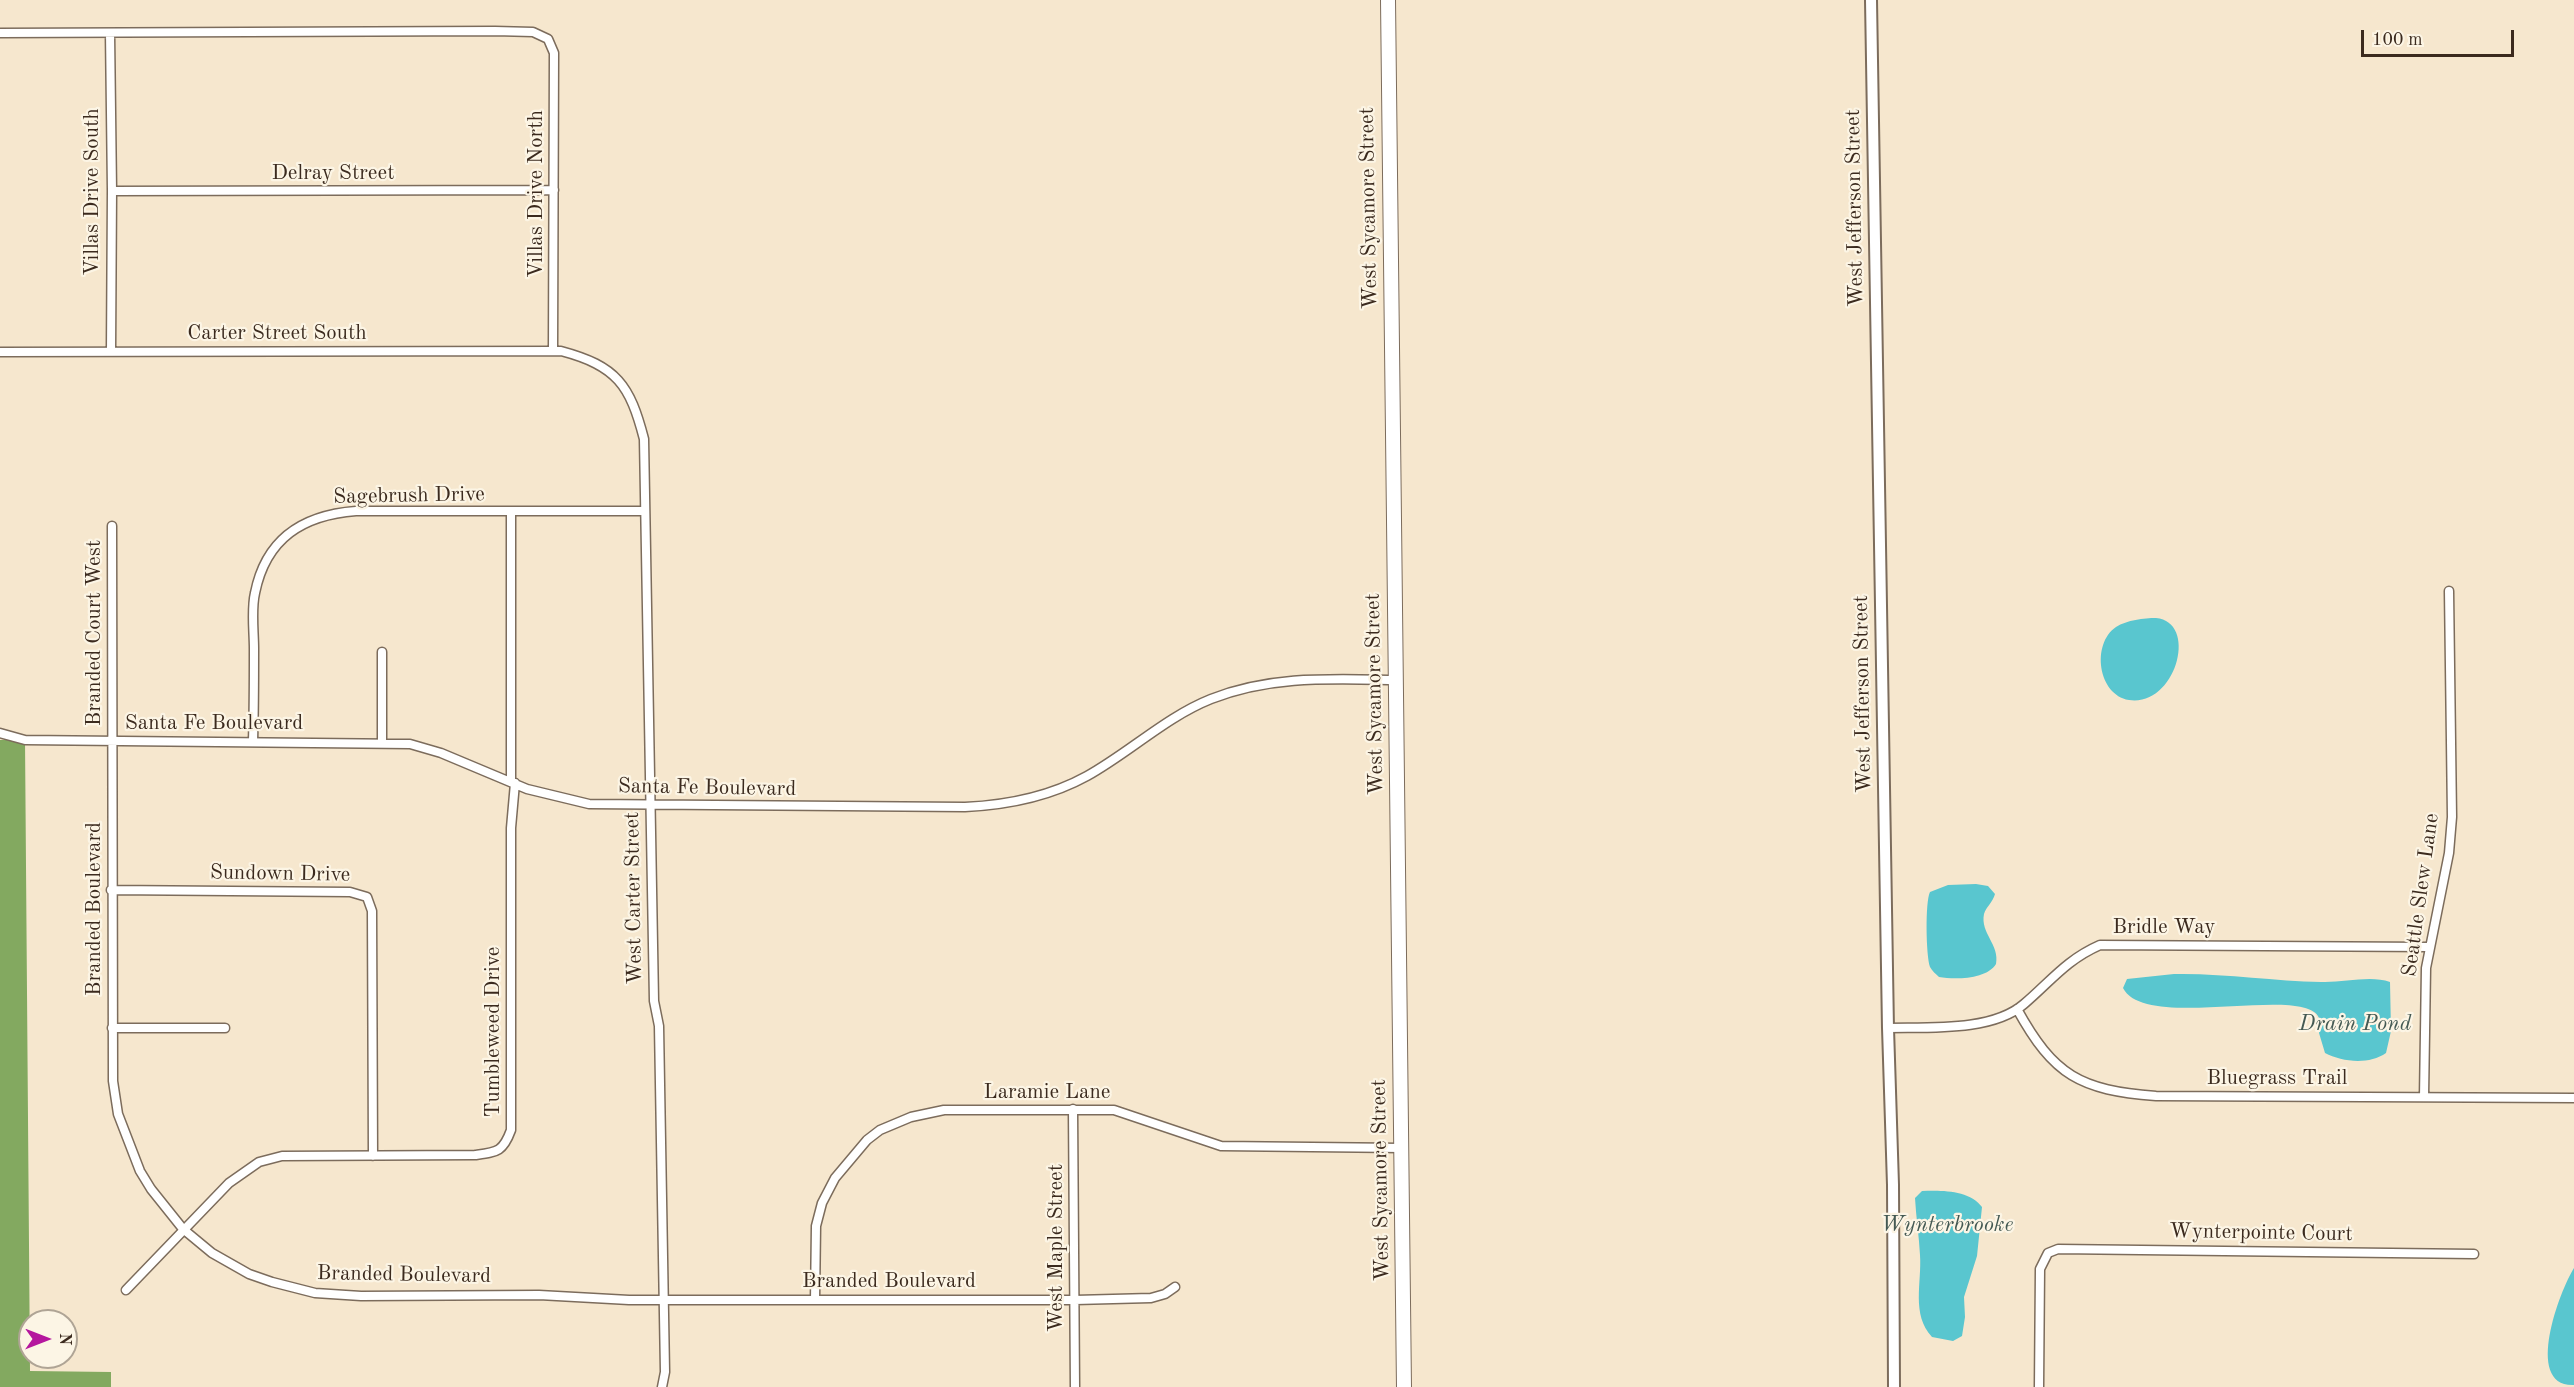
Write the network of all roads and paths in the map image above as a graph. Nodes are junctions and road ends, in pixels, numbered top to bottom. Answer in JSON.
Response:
{"nodes":[{"id":1,"x":1388,"y":0,"type":"edge"},
{"id":2,"x":1871,"y":0,"type":"edge"},
{"id":3,"x":0,"y":33,"type":"edge"},
{"id":4,"x":110,"y":33,"type":"junction"},
{"id":5,"x":554,"y":190,"type":"junction"},
{"id":6,"x":112,"y":191,"type":"junction"},
{"id":7,"x":111,"y":351,"type":"junction"},
{"id":8,"x":553,"y":351,"type":"junction"},
{"id":9,"x":0,"y":352,"type":"edge"},
{"id":10,"x":645,"y":511,"type":"junction"},
{"id":11,"x":511,"y":512,"type":"junction"},
{"id":12,"x":112,"y":526,"type":"dead end"},
{"id":13,"x":2450,"y":591,"type":"dead end"},
{"id":14,"x":382,"y":652,"type":"dead end"},
{"id":15,"x":1396,"y":680,"type":"junction"},
{"id":16,"x":0,"y":733,"type":"edge"},
{"id":17,"x":112,"y":741,"type":"junction"},
{"id":18,"x":253,"y":741,"type":"junction"},
{"id":19,"x":382,"y":741,"type":"junction"},
{"id":20,"x":513,"y":782,"type":"junction"},
{"id":21,"x":651,"y":806,"type":"junction"},
{"id":22,"x":111,"y":890,"type":"junction"},
{"id":23,"x":2430,"y":947,"type":"junction"},
{"id":24,"x":2016,"y":1009,"type":"junction"},
{"id":25,"x":112,"y":1028,"type":"junction"},
{"id":26,"x":225,"y":1028,"type":"dead end"},
{"id":27,"x":1888,"y":1028,"type":"junction"},
{"id":28,"x":2424,"y":1097,"type":"junction"},
{"id":29,"x":2574,"y":1098,"type":"edge"},
{"id":30,"x":1073,"y":1109,"type":"junction"},
{"id":31,"x":1402,"y":1148,"type":"junction"},
{"id":32,"x":373,"y":1155,"type":"junction"},
{"id":33,"x":183,"y":1229,"type":"junction"},
{"id":34,"x":2474,"y":1254,"type":"dead end"},
{"id":35,"x":1176,"y":1287,"type":"dead end"},
{"id":36,"x":126,"y":1290,"type":"dead end"},
{"id":37,"x":664,"y":1300,"type":"junction"},
{"id":38,"x":815,"y":1300,"type":"junction"},
{"id":39,"x":1075,"y":1300,"type":"junction"},
{"id":40,"x":662,"y":1387,"type":"edge"},
{"id":41,"x":1075,"y":1387,"type":"edge"},
{"id":42,"x":1404,"y":1387,"type":"edge"},
{"id":43,"x":1894,"y":1387,"type":"edge"},
{"id":44,"x":2039,"y":1387,"type":"edge"}],
"edges":[{"from":1,"to":15,"type":"main road","name":"West Sycamore Street"},
{"from":2,"to":27,"type":"street","name":"West Jefferson Street"},
{"from":3,"to":4,"type":"street"},
{"from":4,"to":5,"type":"street","name":"Villas Drive North"},
{"from":4,"to":6,"type":"street","name":"Villas Drive South"},
{"from":5,"to":6,"type":"street","name":"Delray Street"},
{"from":5,"to":8,"type":"street","name":"Villas Drive North"},
{"from":6,"to":7,"type":"street","name":"Villas Drive South"},
{"from":7,"to":8,"type":"street","name":"Carter Street South"},
{"from":7,"to":9,"type":"street","name":"Carter Street South"},
{"from":8,"to":10,"type":"street","name":"West Carter Street"},
{"from":10,"to":11,"type":"street","name":"Sagebrush Drive"},
{"from":10,"to":21,"type":"street","name":"West Carter Street"},
{"from":11,"to":18,"type":"street","name":"Sagebrush Drive"},
{"from":11,"to":20,"type":"street","name":"Tumbleweed Drive"},
{"from":12,"to":17,"type":"street","name":"Branded Court West"},
{"from":13,"to":23,"type":"street","name":"Seattle Slew Lane"},
{"from":14,"to":19,"type":"street"},
{"from":15,"to":21,"type":"street","name":"Santa Fe Boulevard"},
{"from":15,"to":31,"type":"main road","name":"West Sycamore Street"},
{"from":16,"to":17,"type":"street","name":"Santa Fe Boulevard"},
{"from":17,"to":18,"type":"street","name":"Santa Fe Boulevard"},
{"from":17,"to":22,"type":"street","name":"Branded Boulevard"},
{"from":18,"to":19,"type":"street","name":"Santa Fe Boulevard"},
{"from":19,"to":20,"type":"street","name":"Santa Fe Boulevard"},
{"from":20,"to":21,"type":"street","name":"Santa Fe Boulevard"},
{"from":20,"to":32,"type":"street","name":"Tumbleweed Drive"},
{"from":21,"to":37,"type":"street","name":"West Carter Street"},
{"from":22,"to":25,"type":"street","name":"Branded Boulevard"},
{"from":22,"to":32,"type":"street","name":"Sundown Drive"},
{"from":23,"to":24,"type":"street","name":"Bridle Way"},
{"from":23,"to":28,"type":"street","name":"Seattle Slew Lane"},
{"from":24,"to":27,"type":"street","name":"Bridle Way"},
{"from":24,"to":28,"type":"street","name":"Bluegrass Trail"},
{"from":25,"to":26,"type":"street"},
{"from":25,"to":33,"type":"street","name":"Branded Boulevard"},
{"from":27,"to":43,"type":"street","name":"West Jefferson Street"},
{"from":28,"to":29,"type":"street","name":"Bluegrass Trail"},
{"from":30,"to":31,"type":"street","name":"Laramie Lane"},
{"from":30,"to":38,"type":"street","name":"Laramie Lane"},
{"from":30,"to":39,"type":"street","name":"West Maple Street"},
{"from":31,"to":42,"type":"main road","name":"West Sycamore Street"},
{"from":32,"to":33,"type":"street","name":"Tumbleweed Drive"},
{"from":33,"to":36,"type":"street","name":"Tumbleweed Drive"},
{"from":33,"to":37,"type":"street","name":"Branded Boulevard"},
{"from":34,"to":44,"type":"street","name":"Wynterpointe Court"},
{"from":35,"to":39,"type":"street","name":"Branded Boulevard"},
{"from":37,"to":38,"type":"street","name":"Branded Boulevard"},
{"from":37,"to":40,"type":"street","name":"West Carter Street"},
{"from":38,"to":39,"type":"street","name":"Branded Boulevard"},
{"from":39,"to":41,"type":"street","name":"West Maple Street"}]}
